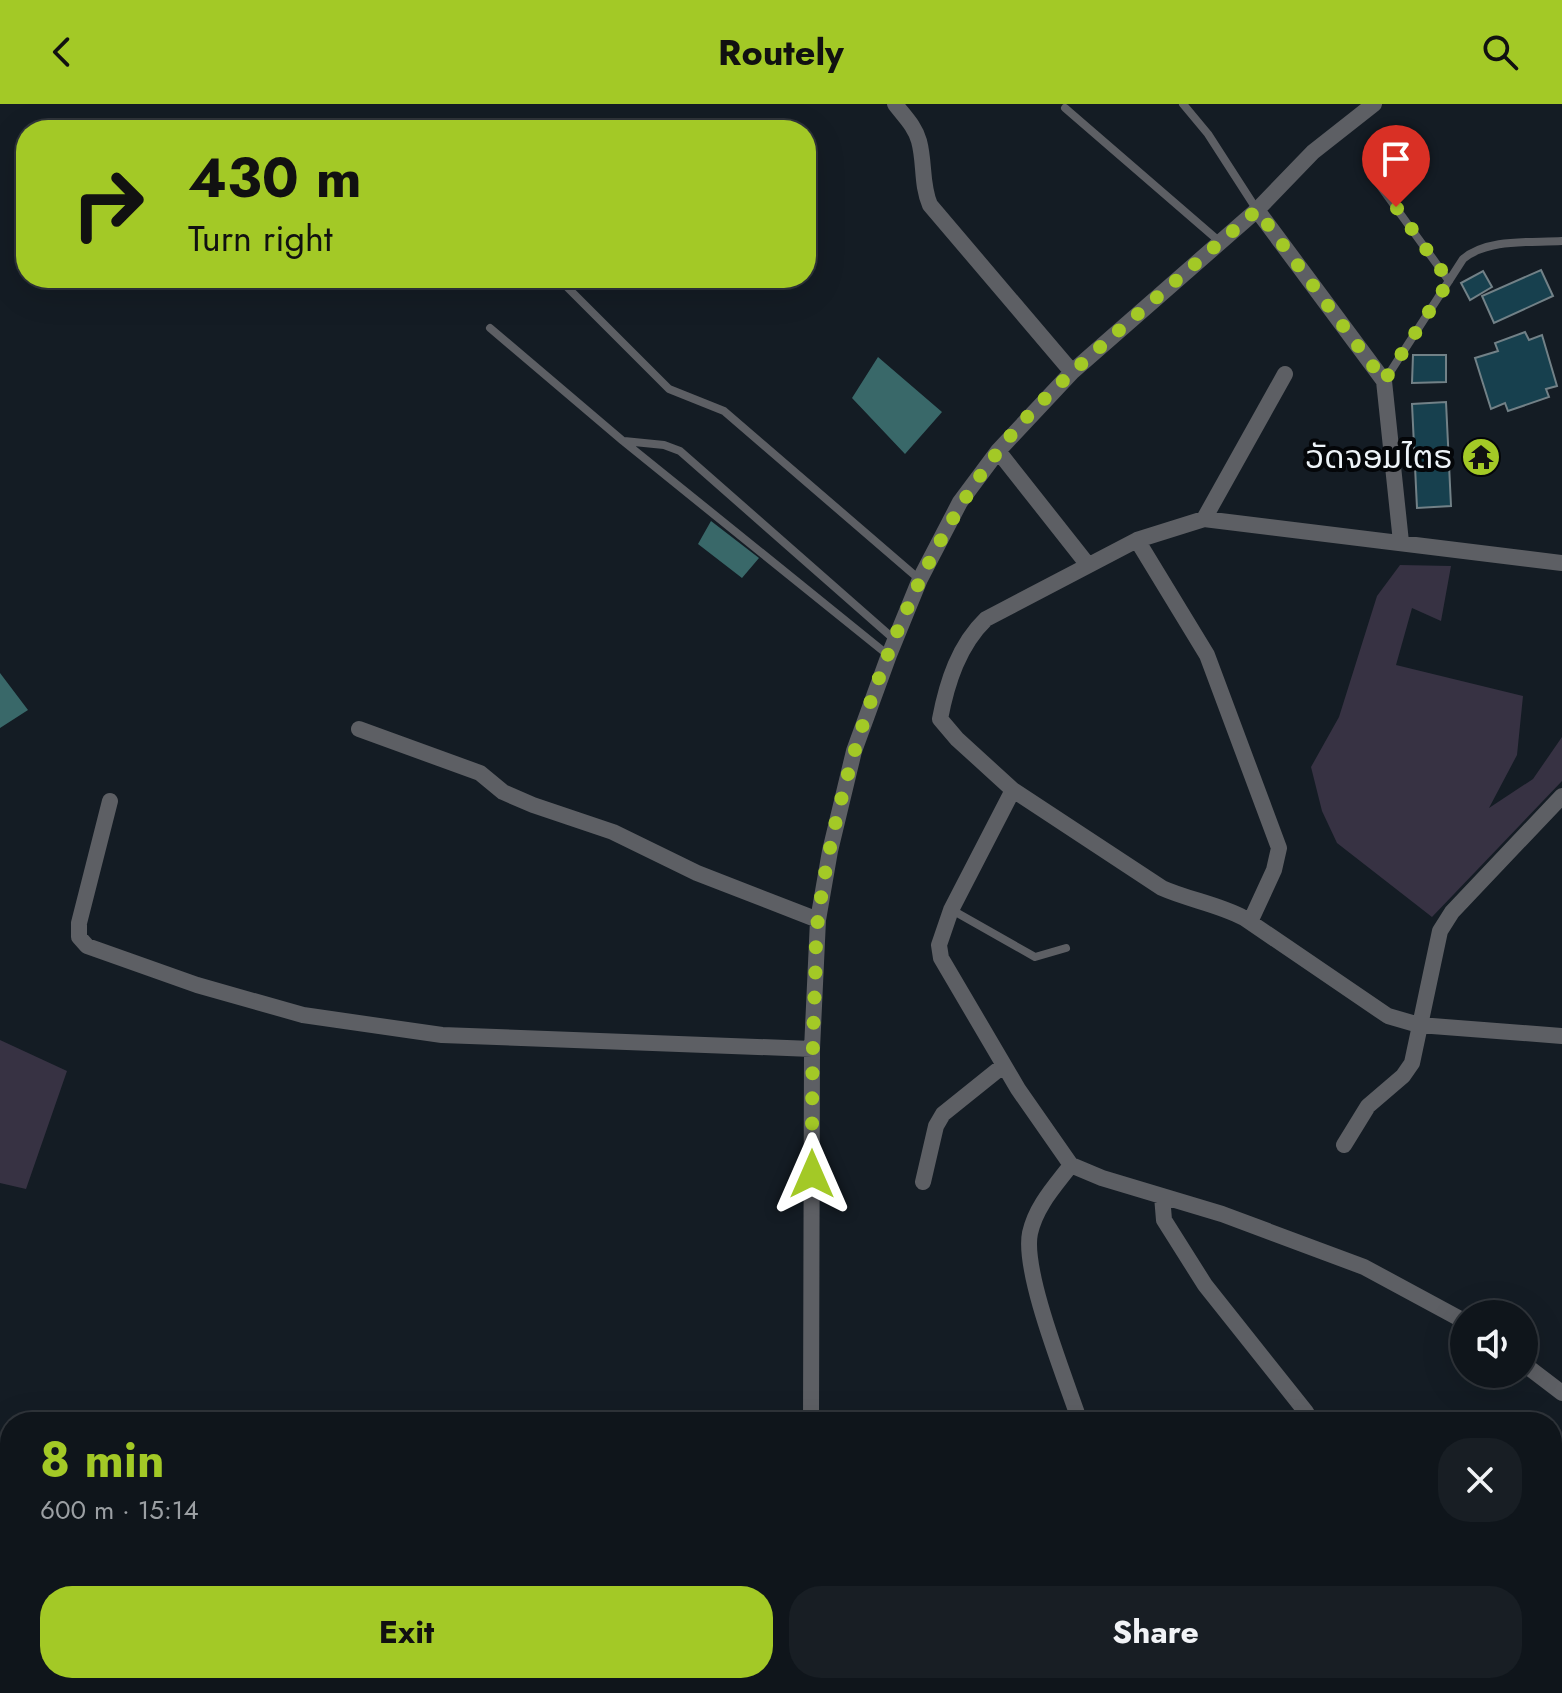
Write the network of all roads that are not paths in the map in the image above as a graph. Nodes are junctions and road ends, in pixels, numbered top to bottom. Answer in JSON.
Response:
{"nodes":[{"id":1,"x":895,"y":104,"type":"edge"},
{"id":2,"x":1183,"y":104,"type":"edge"},
{"id":3,"x":1374,"y":104,"type":"edge"},
{"id":4,"x":1065,"y":108,"type":"dead end"},
{"id":5,"x":1378,"y":183,"type":"dead end"},
{"id":6,"x":1257,"y":210,"type":"junction"},
{"id":7,"x":1562,"y":241,"type":"edge"},
{"id":8,"x":1220,"y":242,"type":"junction"},
{"id":9,"x":1449,"y":281,"type":"junction"},
{"id":10,"x":568,"y":288,"type":"edge"},
{"id":11,"x":490,"y":328,"type":"dead end"},
{"id":12,"x":1072,"y":372,"type":"junction"},
{"id":13,"x":1285,"y":374,"type":"dead end"},
{"id":14,"x":1384,"y":381,"type":"junction"},
{"id":15,"x":623,"y":441,"type":"junction"},
{"id":16,"x":998,"y":451,"type":"junction"},
{"id":17,"x":1204,"y":519,"type":"junction"},
{"id":18,"x":1137,"y":540,"type":"junction"},
{"id":19,"x":1401,"y":542,"type":"junction"},
{"id":20,"x":1562,"y":563,"type":"edge"},
{"id":21,"x":1088,"y":565,"type":"junction"},
{"id":22,"x":920,"y":579,"type":"junction"},
{"id":23,"x":892,"y":648,"type":"junction"},
{"id":24,"x":359,"y":729,"type":"dead end"},
{"id":25,"x":1013,"y":790,"type":"junction"},
{"id":26,"x":1562,"y":796,"type":"edge"},
{"id":27,"x":110,"y":801,"type":"dead end"},
{"id":28,"x":951,"y":910,"type":"junction"},
{"id":29,"x":818,"y":920,"type":"junction"},
{"id":30,"x":1250,"y":922,"type":"junction"},
{"id":31,"x":1066,"y":948,"type":"dead end"},
{"id":32,"x":1419,"y":1025,"type":"junction"},
{"id":33,"x":1562,"y":1036,"type":"edge"},
{"id":34,"x":812,"y":1049,"type":"junction"},
{"id":35,"x":1004,"y":1065,"type":"junction"},
{"id":36,"x":1344,"y":1145,"type":"dead end"},
{"id":37,"x":1071,"y":1165,"type":"junction"},
{"id":38,"x":923,"y":1182,"type":"dead end"},
{"id":39,"x":1162,"y":1196,"type":"junction"},
{"id":40,"x":1450,"y":1313,"type":"edge"},
{"id":41,"x":1538,"y":1375,"type":"edge"},
{"id":42,"x":1562,"y":1393,"type":"edge"},
{"id":43,"x":811,"y":1412,"type":"edge"},
{"id":44,"x":1077,"y":1412,"type":"edge"},
{"id":45,"x":1306,"y":1412,"type":"edge"}],
"edges":[{"from":1,"to":12,"type":"street"},
{"from":2,"to":6,"type":"lane"},
{"from":3,"to":6,"type":"street"},
{"from":4,"to":8,"type":"lane"},
{"from":5,"to":9,"type":"lane"},
{"from":6,"to":8,"type":"street"},
{"from":6,"to":14,"type":"street"},
{"from":7,"to":9,"type":"lane"},
{"from":8,"to":12,"type":"street"},
{"from":9,"to":14,"type":"lane"},
{"from":10,"to":22,"type":"lane"},
{"from":11,"to":15,"type":"lane"},
{"from":12,"to":16,"type":"street"},
{"from":13,"to":17,"type":"street"},
{"from":14,"to":19,"type":"street"},
{"from":15,"to":23,"type":"lane"},
{"from":15,"to":23,"type":"lane"},
{"from":16,"to":21,"type":"street"},
{"from":16,"to":22,"type":"street"},
{"from":17,"to":18,"type":"street"},
{"from":17,"to":19,"type":"street"},
{"from":18,"to":21,"type":"street"},
{"from":18,"to":30,"type":"street"},
{"from":19,"to":20,"type":"street"},
{"from":21,"to":25,"type":"street"},
{"from":22,"to":23,"type":"street"},
{"from":23,"to":29,"type":"street"},
{"from":24,"to":29,"type":"street"},
{"from":25,"to":28,"type":"street"},
{"from":25,"to":30,"type":"street"},
{"from":26,"to":32,"type":"street"},
{"from":27,"to":34,"type":"street"},
{"from":28,"to":31,"type":"lane"},
{"from":28,"to":35,"type":"street"},
{"from":29,"to":34,"type":"street"},
{"from":30,"to":32,"type":"street"},
{"from":32,"to":33,"type":"street"},
{"from":32,"to":36,"type":"street"},
{"from":34,"to":43,"type":"street"},
{"from":35,"to":37,"type":"street"},
{"from":35,"to":38,"type":"street"},
{"from":37,"to":39,"type":"street"},
{"from":37,"to":44,"type":"street"},
{"from":39,"to":40,"type":"street"},
{"from":39,"to":45,"type":"street"},
{"from":41,"to":42,"type":"street"}]}
